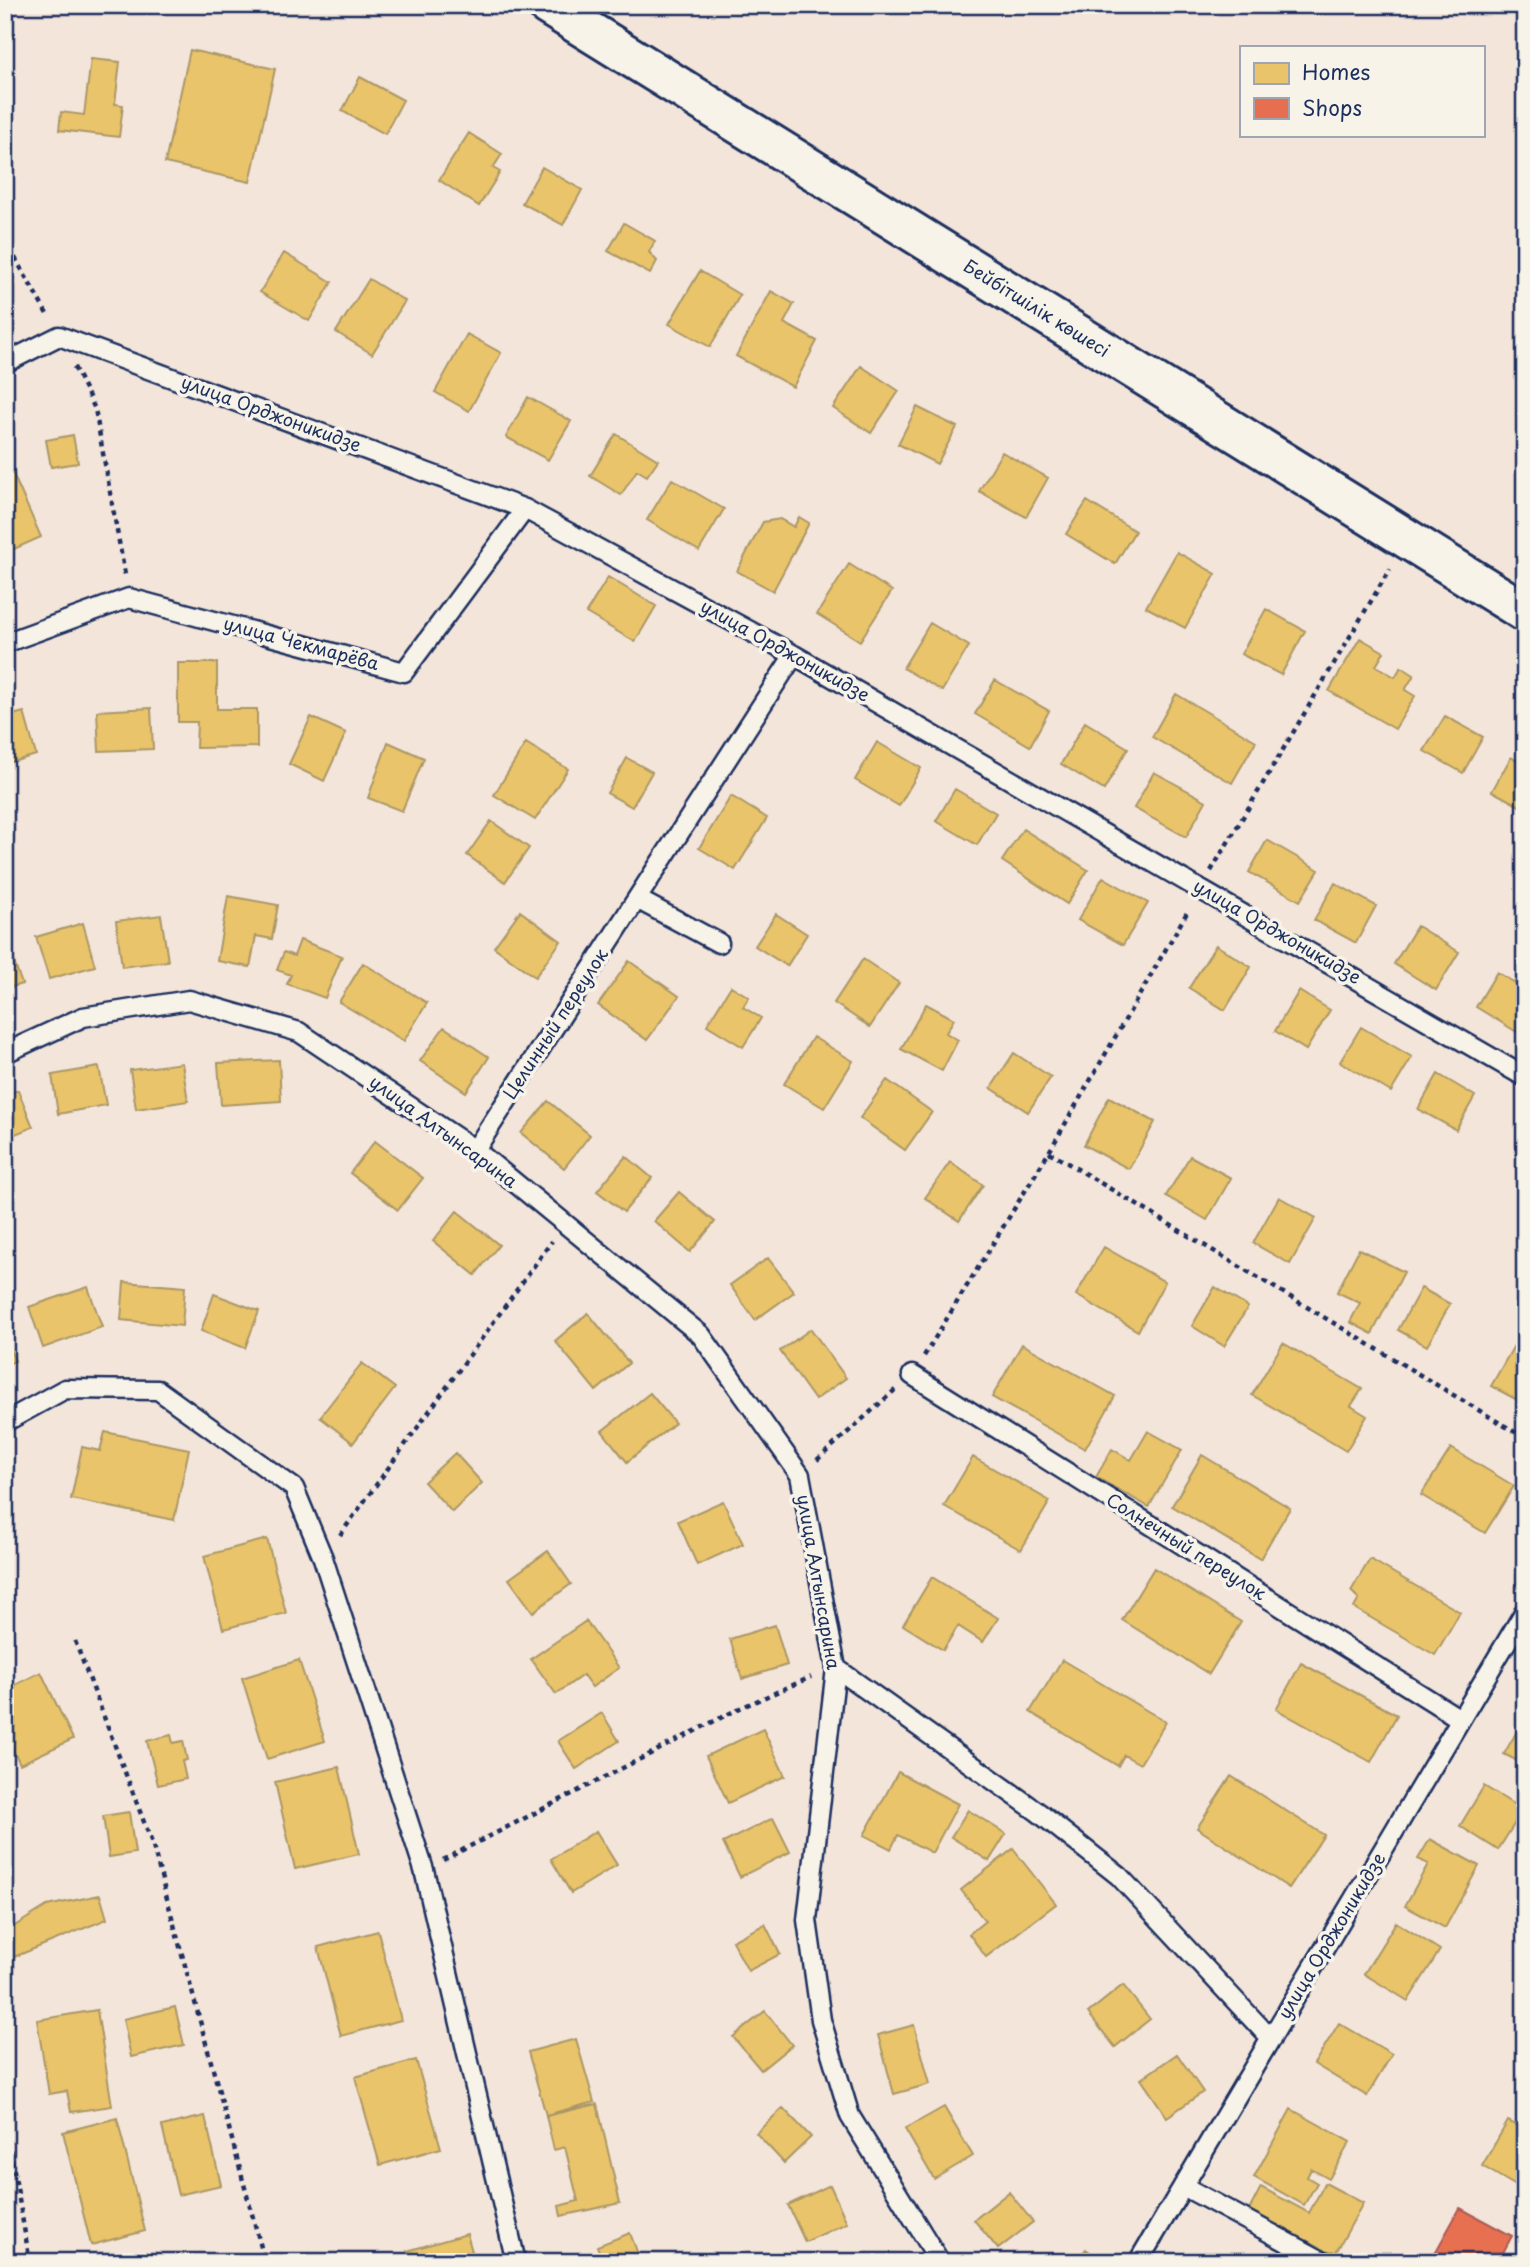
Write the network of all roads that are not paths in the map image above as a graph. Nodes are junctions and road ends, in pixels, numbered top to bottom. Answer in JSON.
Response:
{"nodes":[{"id":1,"x":547,"y":5,"type":"edge"},
{"id":2,"x":5,"y":363,"type":"edge"},
{"id":3,"x":525,"y":509,"type":"junction"},
{"id":4,"x":1525,"y":612,"type":"edge"},
{"id":5,"x":5,"y":643,"type":"edge"},
{"id":6,"x":794,"y":655,"type":"junction"},
{"id":7,"x":637,"y":899,"type":"junction"},
{"id":8,"x":719,"y":943,"type":"dead end"},
{"id":9,"x":5,"y":1054,"type":"edge"},
{"id":10,"x":1525,"y":1077,"type":"edge"},
{"id":11,"x":475,"y":1150,"type":"junction"},
{"id":12,"x":912,"y":1375,"type":"road end"},
{"id":13,"x":5,"y":1422,"type":"edge"},
{"id":14,"x":1525,"y":1611,"type":"edge"},
{"id":15,"x":836,"y":1668,"type":"junction"},
{"id":16,"x":1460,"y":1720,"type":"junction"},
{"id":17,"x":1271,"y":2039,"type":"junction"},
{"id":18,"x":1183,"y":2186,"type":"junction"},
{"id":19,"x":516,"y":2262,"type":"edge"},
{"id":20,"x":940,"y":2262,"type":"edge"},
{"id":21,"x":1138,"y":2262,"type":"edge"},
{"id":22,"x":1324,"y":2262,"type":"edge"}],
"edges":[{"from":1,"to":4,"type":"street","name":"Бейбітшілік көшесі"},
{"from":2,"to":3,"type":"lane","name":"улица Орджоникидзе"},
{"from":3,"to":5,"type":"lane","name":"улица Чекмарёва"},
{"from":3,"to":6,"type":"lane","name":"улица Орджоникидзе"},
{"from":6,"to":7,"type":"lane","name":"Целинный переулок"},
{"from":6,"to":10,"type":"lane","name":"улица Орджоникидзе"},
{"from":7,"to":8,"type":"lane"},
{"from":7,"to":11,"type":"lane","name":"Целинный переулок"},
{"from":9,"to":11,"type":"lane","name":"улица Алтынсарина"},
{"from":11,"to":15,"type":"lane","name":"улица Алтынсарина"},
{"from":12,"to":16,"type":"lane","name":"Солнечный переулок"},
{"from":13,"to":19,"type":"lane"},
{"from":14,"to":16,"type":"lane","name":"улица Орджоникидзе"},
{"from":15,"to":17,"type":"lane"},
{"from":15,"to":20,"type":"lane","name":"улица Алтынсарина"},
{"from":16,"to":17,"type":"lane","name":"улица Орджоникидзе"},
{"from":17,"to":18,"type":"lane","name":"улица Орджоникидзе"},
{"from":18,"to":21,"type":"lane","name":"улица Орджоникидзе"},
{"from":18,"to":22,"type":"lane"}]}
